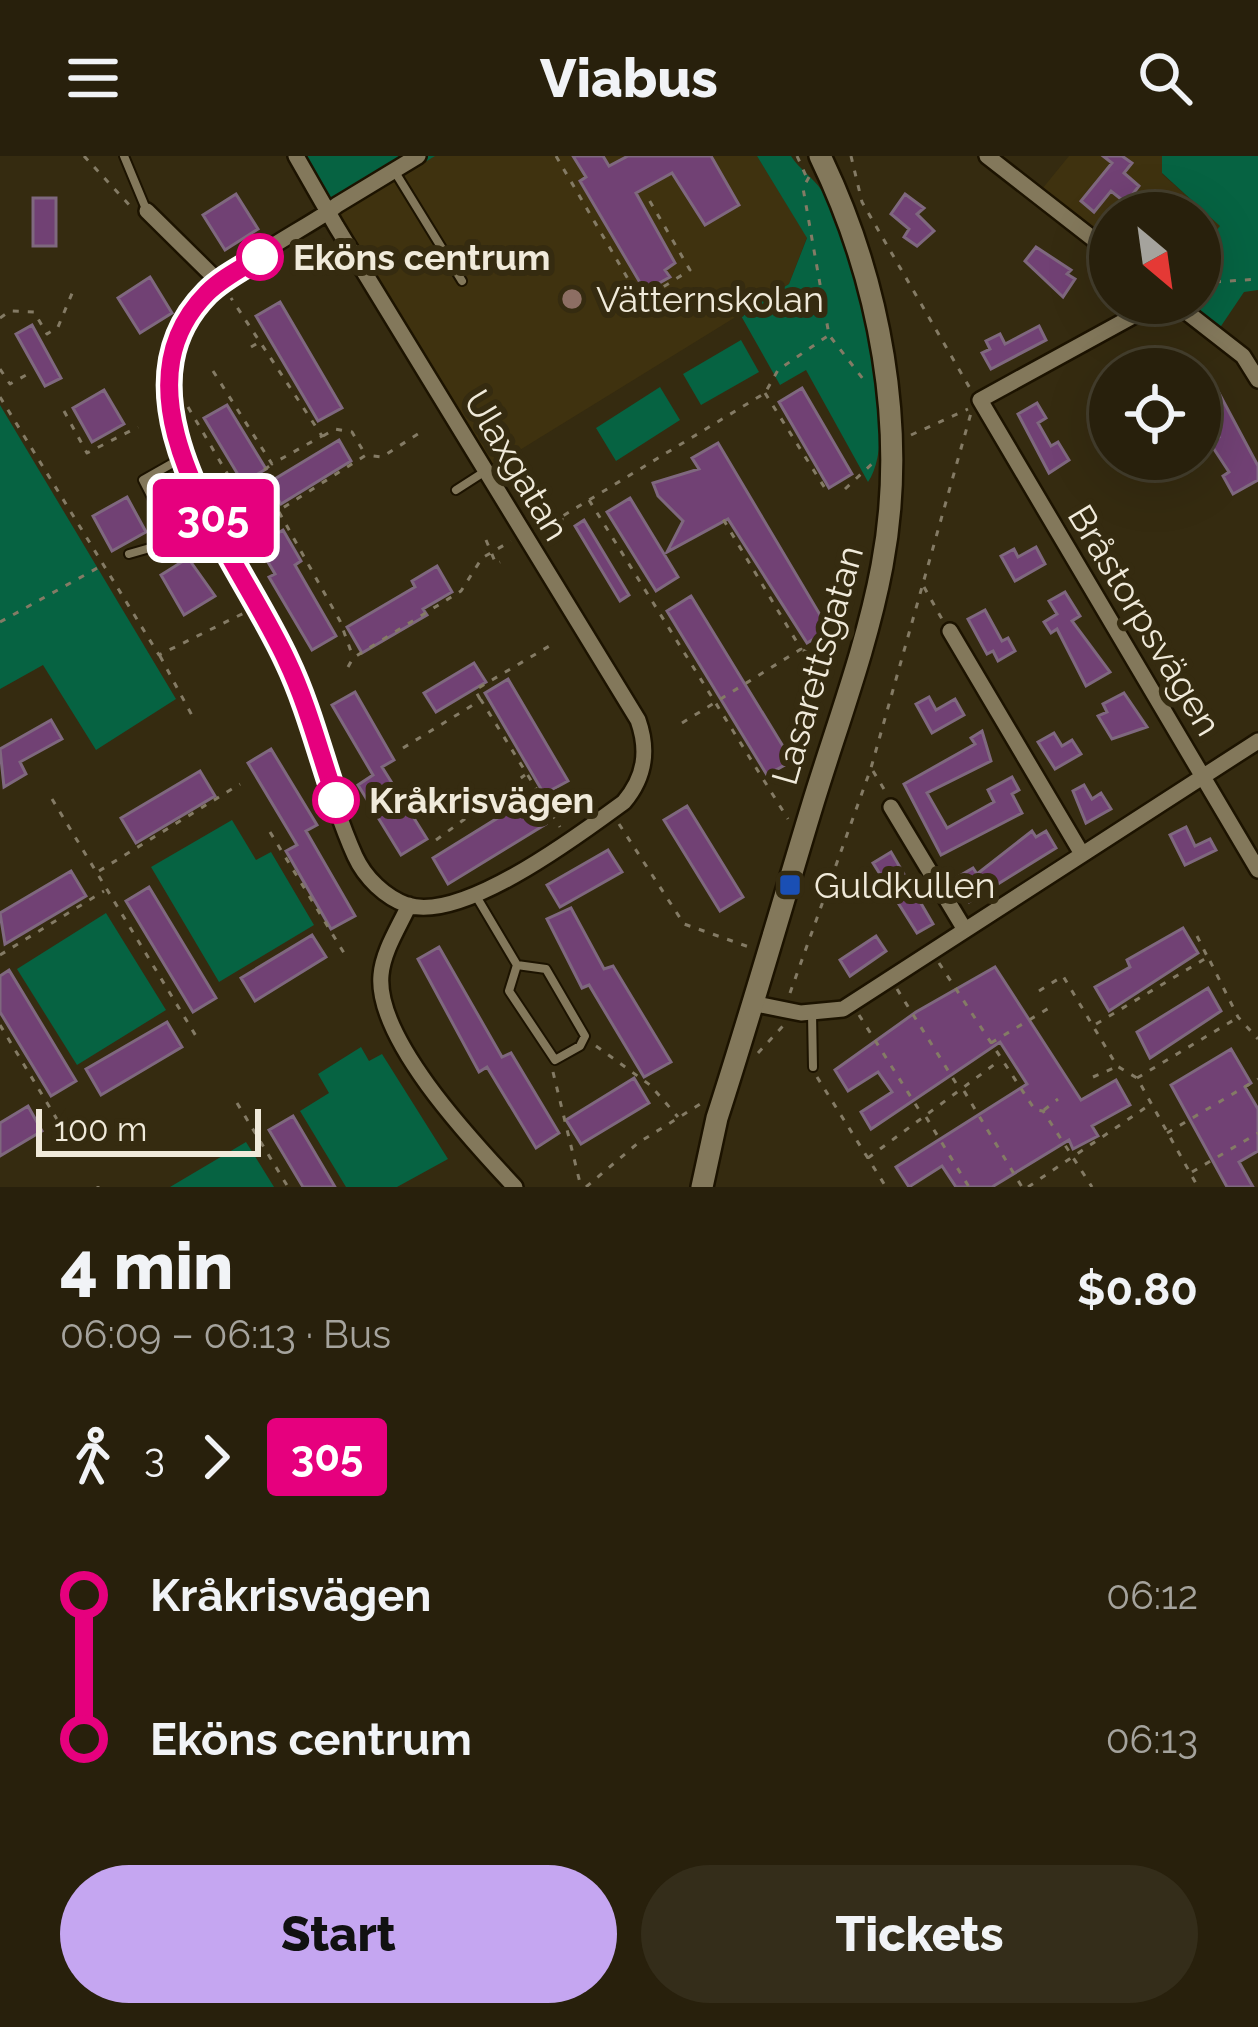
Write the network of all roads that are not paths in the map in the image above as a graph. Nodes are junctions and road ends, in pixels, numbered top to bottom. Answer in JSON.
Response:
{"nodes":[{"id":1,"x":124,"y":156,"type":"edge"},
{"id":2,"x":296,"y":156,"type":"edge"},
{"id":3,"x":988,"y":156,"type":"edge"},
{"id":4,"x":405,"y":161,"type":"edge"},
{"id":5,"x":818,"y":168,"type":"edge"},
{"id":6,"x":147,"y":211,"type":"joint"},
{"id":7,"x":328,"y":212,"type":"junction"},
{"id":8,"x":1089,"y":235,"type":"edge"},
{"id":9,"x":462,"y":281,"type":"dead end"},
{"id":10,"x":219,"y":282,"type":"junction"},
{"id":11,"x":1119,"y":324,"type":"edge"},
{"id":12,"x":1202,"y":324,"type":"edge"},
{"id":13,"x":1258,"y":380,"type":"edge"},
{"id":14,"x":182,"y":458,"type":"junction"},
{"id":15,"x":485,"y":472,"type":"junction"},
{"id":16,"x":456,"y":490,"type":"dead end"},
{"id":17,"x":246,"y":507,"type":"road end"},
{"id":18,"x":217,"y":527,"type":"junction"},
{"id":19,"x":181,"y":552,"type":"junction"},
{"id":20,"x":129,"y":554,"type":"dead end"},
{"id":21,"x":950,"y":631,"type":"road end"},
{"id":22,"x":1258,"y":741,"type":"edge"},
{"id":23,"x":1203,"y":776,"type":"junction"},
{"id":24,"x":892,"y":807,"type":"road end"},
{"id":25,"x":1082,"y":854,"type":"junction"},
{"id":26,"x":1258,"y":870,"type":"edge"},
{"id":27,"x":476,"y":896,"type":"junction"},
{"id":28,"x":409,"y":905,"type":"junction"},
{"id":29,"x":964,"y":930,"type":"junction"},
{"id":30,"x":517,"y":965,"type":"junction"},
{"id":31,"x":756,"y":1004,"type":"junction"},
{"id":32,"x":812,"y":1013,"type":"junction"},
{"id":33,"x":812,"y":1067,"type":"road end"},
{"id":34,"x":509,"y":1185,"type":"edge"},
{"id":35,"x":702,"y":1187,"type":"edge"}],
"edges":[{"from":1,"to":6,"type":"lane"},
{"from":2,"to":7,"type":"street","name":"Ulaxgatan"},
{"from":3,"to":8,"type":"street"},
{"from":4,"to":7,"type":"street"},
{"from":4,"to":9,"type":"lane"},
{"from":5,"to":31,"type":"street","name":"Lasarettsgatan"},
{"from":6,"to":10,"type":"street"},
{"from":7,"to":10,"type":"street"},
{"from":7,"to":15,"type":"street","name":"Ulaxgatan"},
{"from":10,"to":14,"type":"street"},
{"from":11,"to":23,"type":"street","name":"Bråstorpsvägen"},
{"from":12,"to":13,"type":"street"},
{"from":14,"to":18,"type":"street"},
{"from":14,"to":19,"type":"lane"},
{"from":15,"to":16,"type":"lane"},
{"from":15,"to":27,"type":"street","name":"Ulaxgatan"},
{"from":17,"to":18,"type":"lane"},
{"from":18,"to":19,"type":"lane"},
{"from":18,"to":28,"type":"street"},
{"from":19,"to":20,"type":"lane"},
{"from":21,"to":25,"type":"street"},
{"from":22,"to":23,"type":"street"},
{"from":23,"to":25,"type":"street"},
{"from":23,"to":26,"type":"street","name":"Bråstorpsvägen"},
{"from":24,"to":29,"type":"street"},
{"from":25,"to":29,"type":"street"},
{"from":27,"to":28,"type":"street"},
{"from":27,"to":30,"type":"lane"},
{"from":28,"to":34,"type":"street"},
{"from":29,"to":32,"type":"street"},
{"from":30,"to":30,"type":"lane"},
{"from":31,"to":32,"type":"street"},
{"from":31,"to":35,"type":"street","name":"Lasarettsgatan"},
{"from":32,"to":33,"type":"lane"}]}
